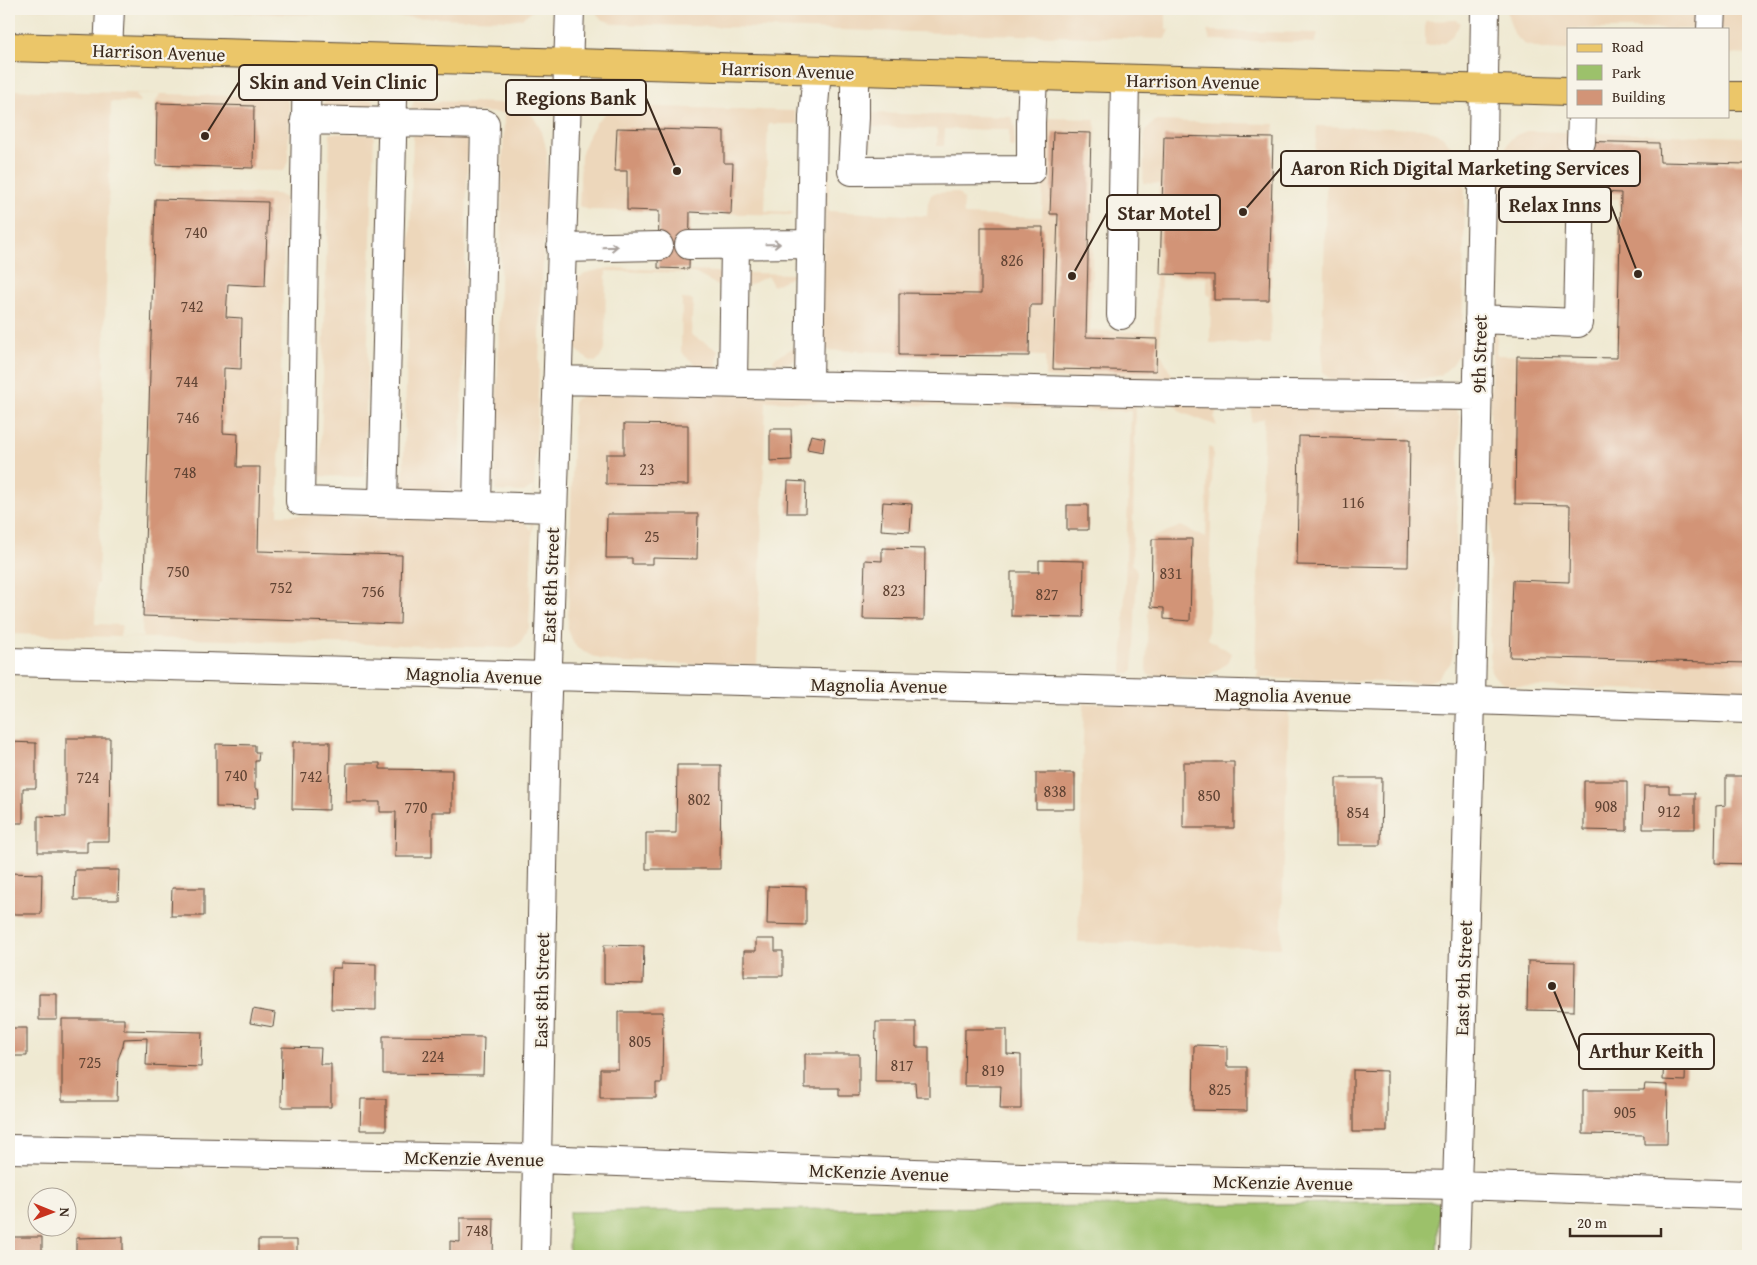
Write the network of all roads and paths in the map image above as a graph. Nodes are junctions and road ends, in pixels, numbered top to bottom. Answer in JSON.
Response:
{"nodes":[{"id":1,"x":110,"y":9,"type":"edge"},
{"id":2,"x":570,"y":9,"type":"edge"},
{"id":3,"x":1485,"y":9,"type":"edge"},
{"id":4,"x":1712,"y":9,"type":"edge"},
{"id":5,"x":1711,"y":28,"type":"edge"},
{"id":6,"x":9,"y":47,"type":"edge"},
{"id":7,"x":108,"y":50,"type":"junction"},
{"id":8,"x":307,"y":56,"type":"junction"},
{"id":9,"x":394,"y":59,"type":"junction"},
{"id":10,"x":568,"y":64,"type":"junction"},
{"id":11,"x":817,"y":70,"type":"junction"},
{"id":12,"x":855,"y":72,"type":"junction"},
{"id":13,"x":1033,"y":76,"type":"junction"},
{"id":14,"x":1125,"y":79,"type":"junction"},
{"id":15,"x":1484,"y":89,"type":"junction"},
{"id":16,"x":1567,"y":91,"type":"edge"},
{"id":17,"x":1730,"y":96,"type":"edge"},
{"id":18,"x":1748,"y":96,"type":"edge"},
{"id":19,"x":306,"y":120,"type":"junction"},
{"id":20,"x":393,"y":122,"type":"junction"},
{"id":21,"x":1581,"y":179,"type":"tunnel mouth"},
{"id":22,"x":811,"y":244,"type":"junction"},
{"id":23,"x":689,"y":245,"type":"dead end"},
{"id":24,"x":735,"y":245,"type":"junction"},
{"id":25,"x":659,"y":246,"type":"dead end"},
{"id":26,"x":561,"y":248,"type":"junction"},
{"id":27,"x":1122,"y":315,"type":"dead end"},
{"id":28,"x":1479,"y":319,"type":"junction"},
{"id":29,"x":557,"y":380,"type":"junction"},
{"id":30,"x":732,"y":383,"type":"junction"},
{"id":31,"x":809,"y":385,"type":"junction"},
{"id":32,"x":1478,"y":396,"type":"junction"},
{"id":33,"x":383,"y":503,"type":"junction"},
{"id":34,"x":477,"y":506,"type":"junction"},
{"id":35,"x":552,"y":508,"type":"junction"},
{"id":36,"x":9,"y":662,"type":"edge"},
{"id":37,"x":547,"y":676,"type":"junction"},
{"id":38,"x":1471,"y":700,"type":"junction"},
{"id":39,"x":1748,"y":709,"type":"edge"},
{"id":40,"x":9,"y":1149,"type":"edge"},
{"id":41,"x":538,"y":1159,"type":"junction"},
{"id":42,"x":1457,"y":1185,"type":"junction"},
{"id":43,"x":1748,"y":1196,"type":"edge"},
{"id":44,"x":536,"y":1256,"type":"edge"},
{"id":45,"x":1455,"y":1256,"type":"edge"}],
"edges":[{"from":1,"to":7,"type":"street"},
{"from":2,"to":10,"type":"street","name":"East 8th Street"},
{"from":3,"to":15,"type":"street","name":"9th Street"},
{"from":4,"to":5,"type":"street"},
{"from":6,"to":7,"type":"main road","name":"Harrison Avenue"},
{"from":7,"to":8,"type":"main road","name":"Harrison Avenue"},
{"from":8,"to":9,"type":"main road","name":"Harrison Avenue"},
{"from":8,"to":19,"type":"street"},
{"from":9,"to":10,"type":"main road","name":"Harrison Avenue"},
{"from":9,"to":20,"type":"street"},
{"from":10,"to":11,"type":"main road","name":"Harrison Avenue"},
{"from":10,"to":26,"type":"street","name":"East 8th Street"},
{"from":11,"to":12,"type":"main road","name":"Harrison Avenue"},
{"from":11,"to":22,"type":"street"},
{"from":12,"to":13,"type":"main road","name":"Harrison Avenue"},
{"from":12,"to":13,"type":"street"},
{"from":13,"to":14,"type":"main road","name":"Harrison Avenue"},
{"from":14,"to":15,"type":"main road","name":"Harrison Avenue"},
{"from":14,"to":27,"type":"street"},
{"from":15,"to":16,"type":"main road","name":"Harrison Avenue"},
{"from":15,"to":28,"type":"street","name":"9th Street"},
{"from":17,"to":18,"type":"main road"},
{"from":19,"to":20,"type":"street"},
{"from":19,"to":33,"type":"street"},
{"from":20,"to":33,"type":"street"},
{"from":20,"to":34,"type":"street"},
{"from":21,"to":28,"type":"street"},
{"from":24,"to":22,"type":"street","one_way":true},
{"from":22,"to":31,"type":"street"},
{"from":23,"to":24,"type":"street"},
{"from":24,"to":30,"type":"street"},
{"from":26,"to":25,"type":"street","one_way":true},
{"from":26,"to":29,"type":"street","name":"East 8th Street"},
{"from":28,"to":32,"type":"street","name":"9th Street"},
{"from":29,"to":30,"type":"street"},
{"from":29,"to":35,"type":"street","name":"East 8th Street"},
{"from":30,"to":31,"type":"street"},
{"from":31,"to":32,"type":"street"},
{"from":32,"to":38,"type":"street","name":"9th Street"},
{"from":33,"to":34,"type":"street"},
{"from":34,"to":35,"type":"street"},
{"from":35,"to":37,"type":"street","name":"East 8th Street"},
{"from":36,"to":37,"type":"street","name":"Magnolia Avenue"},
{"from":37,"to":38,"type":"street","name":"Magnolia Avenue"},
{"from":37,"to":41,"type":"street","name":"East 8th Street"},
{"from":38,"to":39,"type":"street","name":"Magnolia Avenue"},
{"from":38,"to":42,"type":"street","name":"East 9th Street"},
{"from":40,"to":41,"type":"street","name":"McKenzie Avenue"},
{"from":41,"to":42,"type":"street","name":"McKenzie Avenue"},
{"from":41,"to":44,"type":"street","name":"East 8th Street"},
{"from":42,"to":43,"type":"street","name":"McKenzie Avenue"},
{"from":42,"to":45,"type":"street","name":"East 9th Street"}]}
